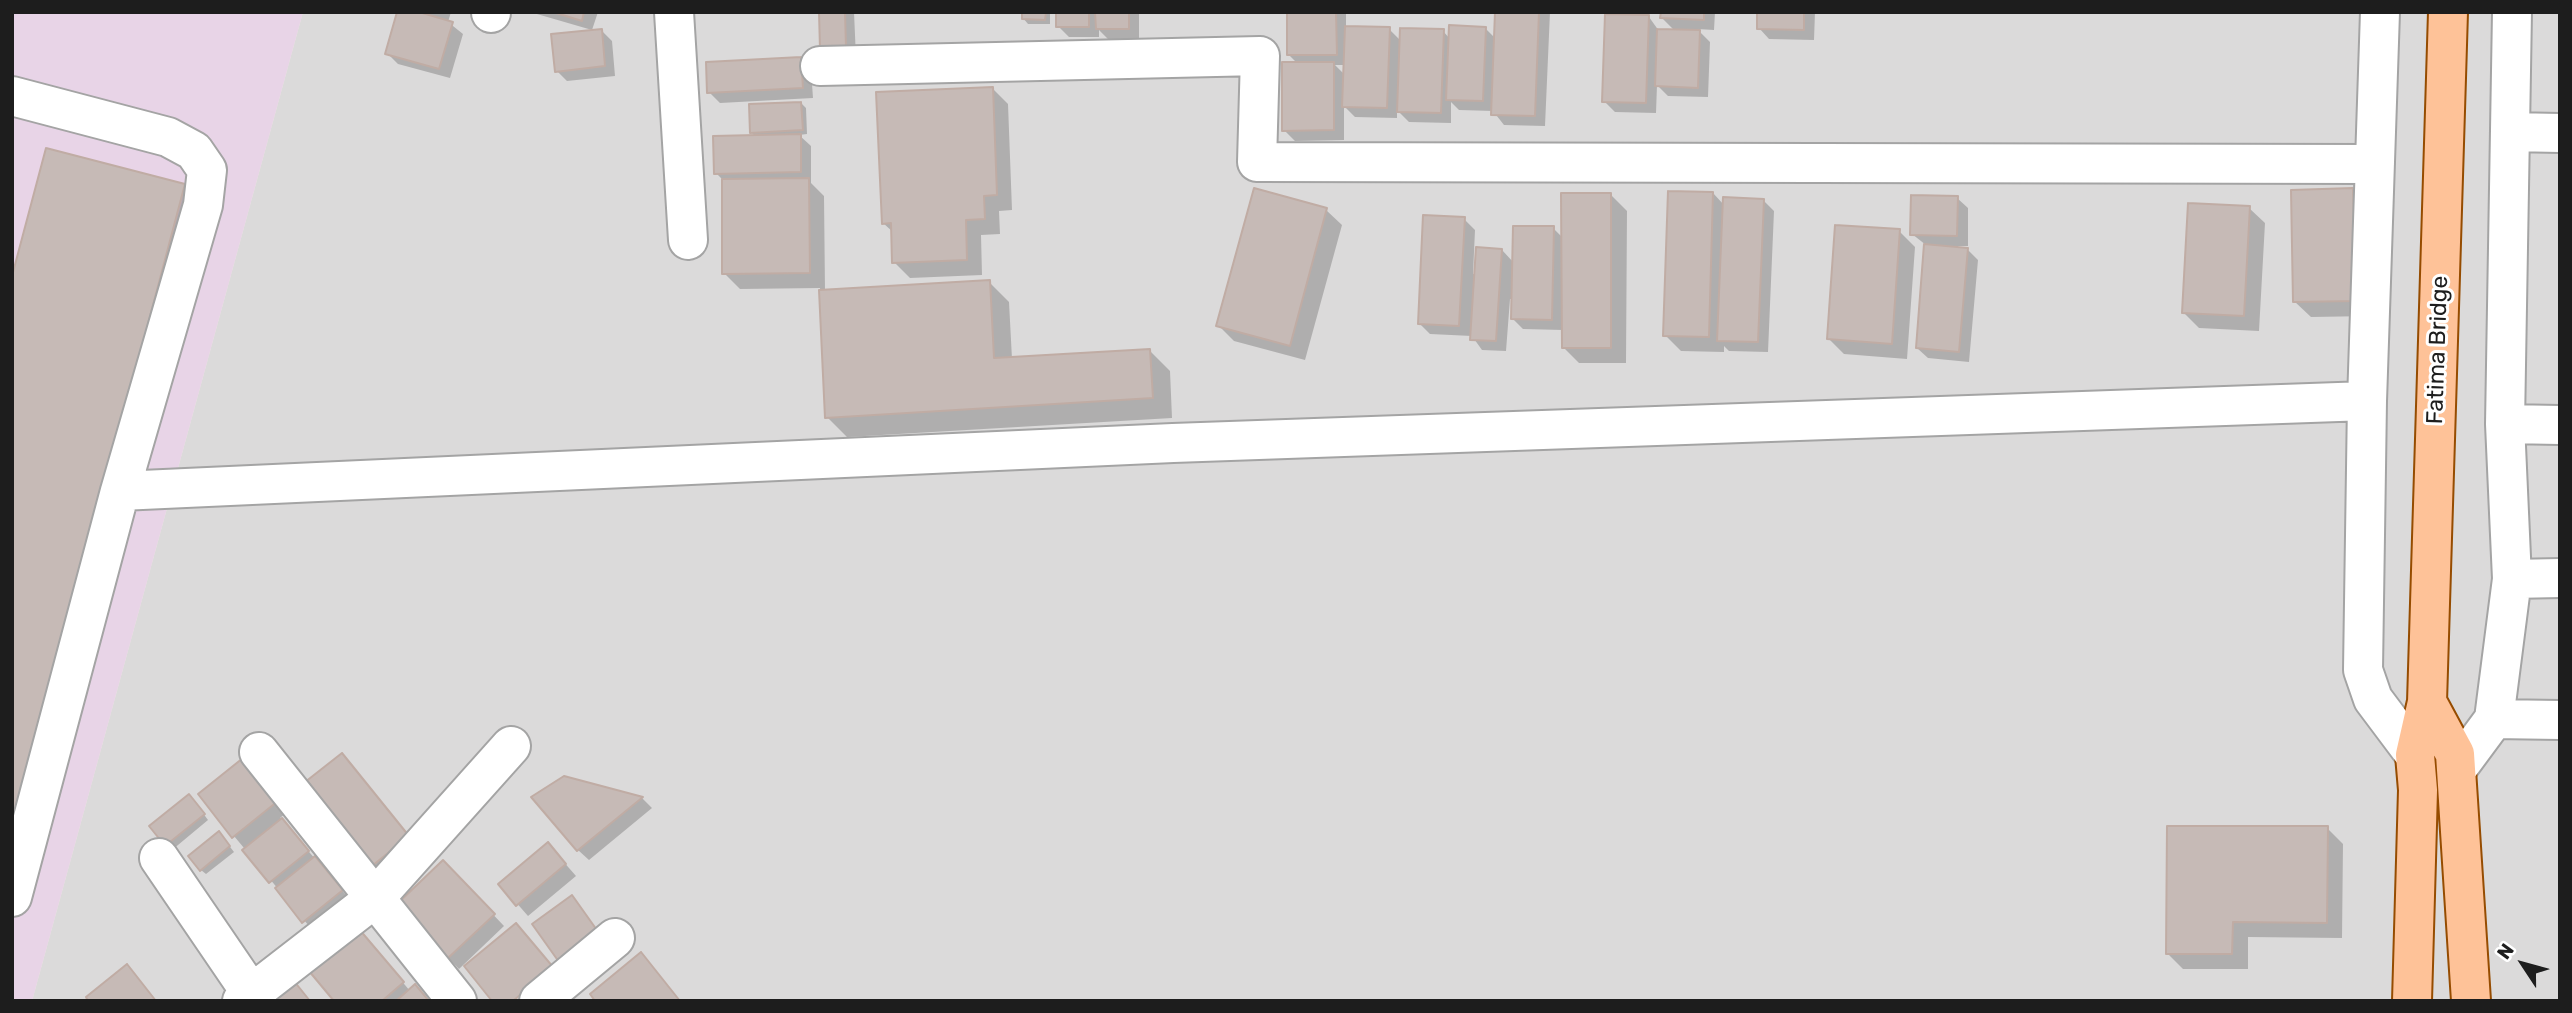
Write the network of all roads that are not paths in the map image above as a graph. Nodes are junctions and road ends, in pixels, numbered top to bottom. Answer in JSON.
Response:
{"nodes":[{"id":1,"x":674,"y":12,"type":"edge"},
{"id":2,"x":2380,"y":12,"type":"edge"},
{"id":3,"x":2448,"y":12,"type":"edge"},
{"id":4,"x":2512,"y":12,"type":"edge"},
{"id":5,"x":820,"y":66,"type":"dead end"},
{"id":6,"x":12,"y":96,"type":"edge"},
{"id":7,"x":2510,"y":132,"type":"junction"},
{"id":8,"x":2560,"y":133,"type":"edge"},
{"id":9,"x":2375,"y":164,"type":"junction"},
{"id":10,"x":688,"y":240,"type":"dead end"},
{"id":11,"x":2367,"y":401,"type":"junction"},
{"id":12,"x":2505,"y":424,"type":"junction"},
{"id":13,"x":2560,"y":425,"type":"edge"},
{"id":14,"x":120,"y":491,"type":"junction"},
{"id":15,"x":2560,"y":578,"type":"edge"},
{"id":16,"x":2512,"y":579,"type":"junction"},
{"id":17,"x":2428,"y":695,"type":"junction"},
{"id":18,"x":2494,"y":719,"type":"junction"},
{"id":19,"x":2560,"y":720,"type":"edge"},
{"id":20,"x":511,"y":746,"type":"dead end"},
{"id":21,"x":259,"y":752,"type":"dead end"},
{"id":22,"x":2416,"y":755,"type":"junction"},
{"id":23,"x":2457,"y":769,"type":"junction"},
{"id":24,"x":159,"y":858,"type":"dead end"},
{"id":25,"x":12,"y":897,"type":"edge"},
{"id":26,"x":375,"y":898,"type":"junction"},
{"id":27,"x":615,"y":938,"type":"dead end"},
{"id":28,"x":246,"y":997,"type":"edge"},
{"id":29,"x":457,"y":1001,"type":"edge"},
{"id":30,"x":539,"y":1001,"type":"edge"},
{"id":31,"x":2412,"y":1001,"type":"edge"},
{"id":32,"x":2471,"y":1001,"type":"edge"}],
"edges":[{"from":1,"to":10,"type":"street"},
{"from":2,"to":9,"type":"street"},
{"from":3,"to":17,"type":"main road","name":"Fatima Bridge"},
{"from":4,"to":7,"type":"street"},
{"from":5,"to":9,"type":"street"},
{"from":6,"to":14,"type":"street"},
{"from":7,"to":8,"type":"street"},
{"from":7,"to":12,"type":"street"},
{"from":9,"to":11,"type":"street"},
{"from":11,"to":14,"type":"street"},
{"from":11,"to":22,"type":"street"},
{"from":12,"to":13,"type":"street"},
{"from":12,"to":16,"type":"street"},
{"from":14,"to":25,"type":"street"},
{"from":15,"to":16,"type":"street"},
{"from":16,"to":18,"type":"street"},
{"from":17,"to":22,"type":"main road","name":"Fatima Bridge"},
{"from":17,"to":23,"type":"main road"},
{"from":18,"to":19,"type":"street"},
{"from":18,"to":23,"type":"street"},
{"from":20,"to":26,"type":"street"},
{"from":21,"to":26,"type":"street"},
{"from":22,"to":31,"type":"main road","name":"Fatima Bridge"},
{"from":23,"to":32,"type":"main road"},
{"from":24,"to":28,"type":"street"},
{"from":26,"to":28,"type":"street"},
{"from":26,"to":29,"type":"street"},
{"from":27,"to":30,"type":"street"}]}
